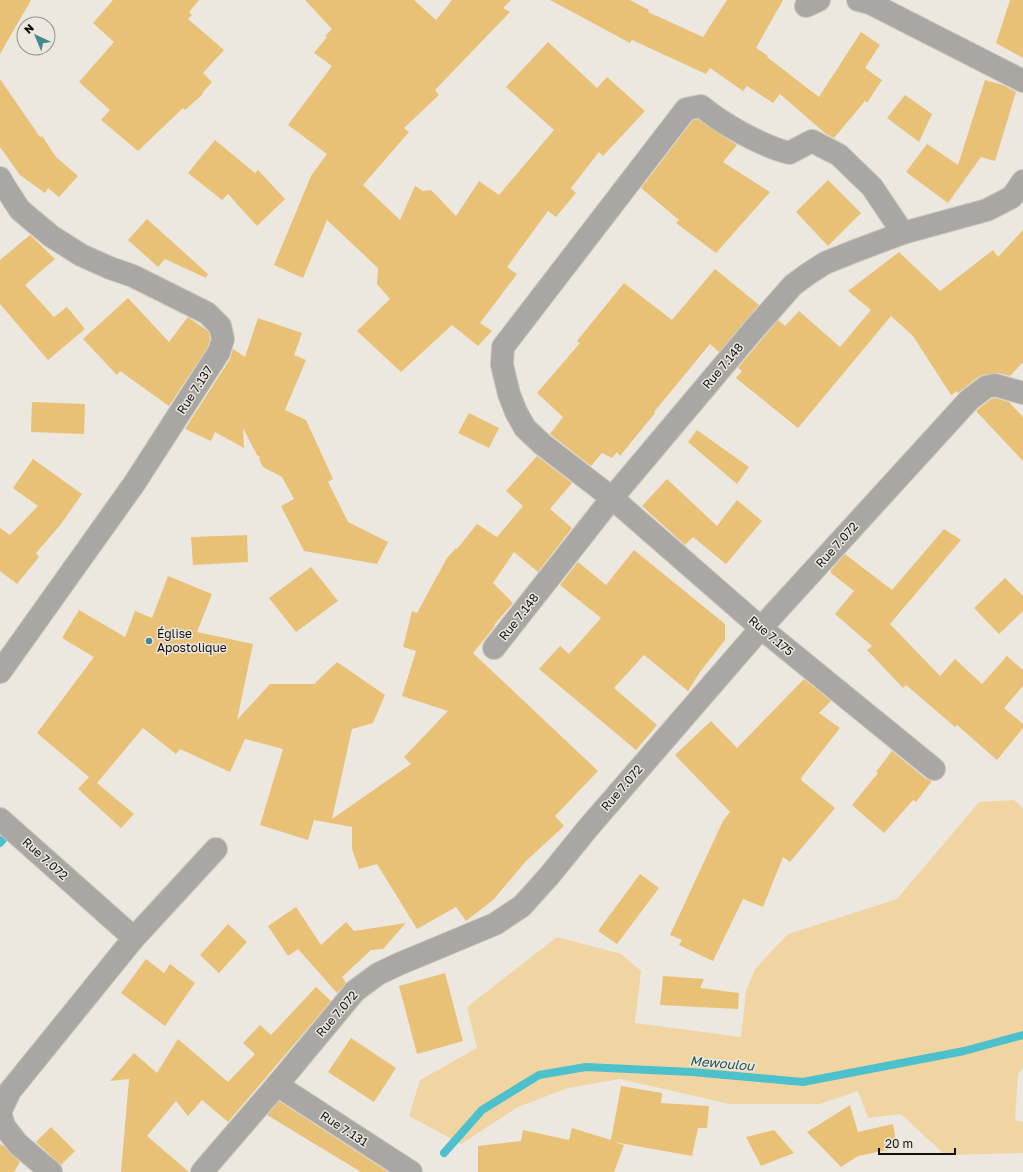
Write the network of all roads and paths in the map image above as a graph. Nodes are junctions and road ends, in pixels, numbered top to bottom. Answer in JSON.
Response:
{"nodes":[{"id":1,"x":858,"y":0,"type":"edge"},
{"id":2,"x":1023,"y":81,"type":"edge"},
{"id":3,"x":0,"y":178,"type":"edge"},
{"id":4,"x":1019,"y":194,"type":"edge"},
{"id":5,"x":903,"y":233,"type":"junction"},
{"id":6,"x":1023,"y":393,"type":"edge"},
{"id":7,"x":612,"y":498,"type":"junction"},
{"id":8,"x":761,"y":628,"type":"junction"},
{"id":9,"x":494,"y":648,"type":"dead end"},
{"id":10,"x":0,"y":672,"type":"edge"},
{"id":11,"x":934,"y":769,"type":"dead end"},
{"id":12,"x":0,"y":819,"type":"edge"},
{"id":13,"x":216,"y":849,"type":"dead end"},
{"id":14,"x":134,"y":938,"type":"junction"},
{"id":15,"x":277,"y":1086,"type":"junction"},
{"id":16,"x":51,"y":1172,"type":"edge"},
{"id":17,"x":202,"y":1172,"type":"edge"},
{"id":18,"x":411,"y":1172,"type":"edge"}],
"edges":[{"from":1,"to":2,"type":"street"},
{"from":3,"to":10,"type":"street","name":"Rue 7.137"},
{"from":4,"to":5,"type":"street","name":"Rue 7.148"},
{"from":5,"to":7,"type":"street","name":"Rue 7.148"},
{"from":5,"to":7,"type":"street","name":"Rue 7.175"},
{"from":6,"to":8,"type":"street","name":"Rue 7.072"},
{"from":7,"to":8,"type":"street","name":"Rue 7.175"},
{"from":7,"to":9,"type":"street","name":"Rue 7.148"},
{"from":8,"to":11,"type":"street","name":"Rue 7.175"},
{"from":8,"to":15,"type":"street","name":"Rue 7.072"},
{"from":12,"to":14,"type":"street","name":"Rue 7.072"},
{"from":13,"to":14,"type":"street"},
{"from":14,"to":16,"type":"street"},
{"from":15,"to":17,"type":"street","name":"Rue 7.072"},
{"from":15,"to":18,"type":"street","name":"Rue 7.131"}]}
